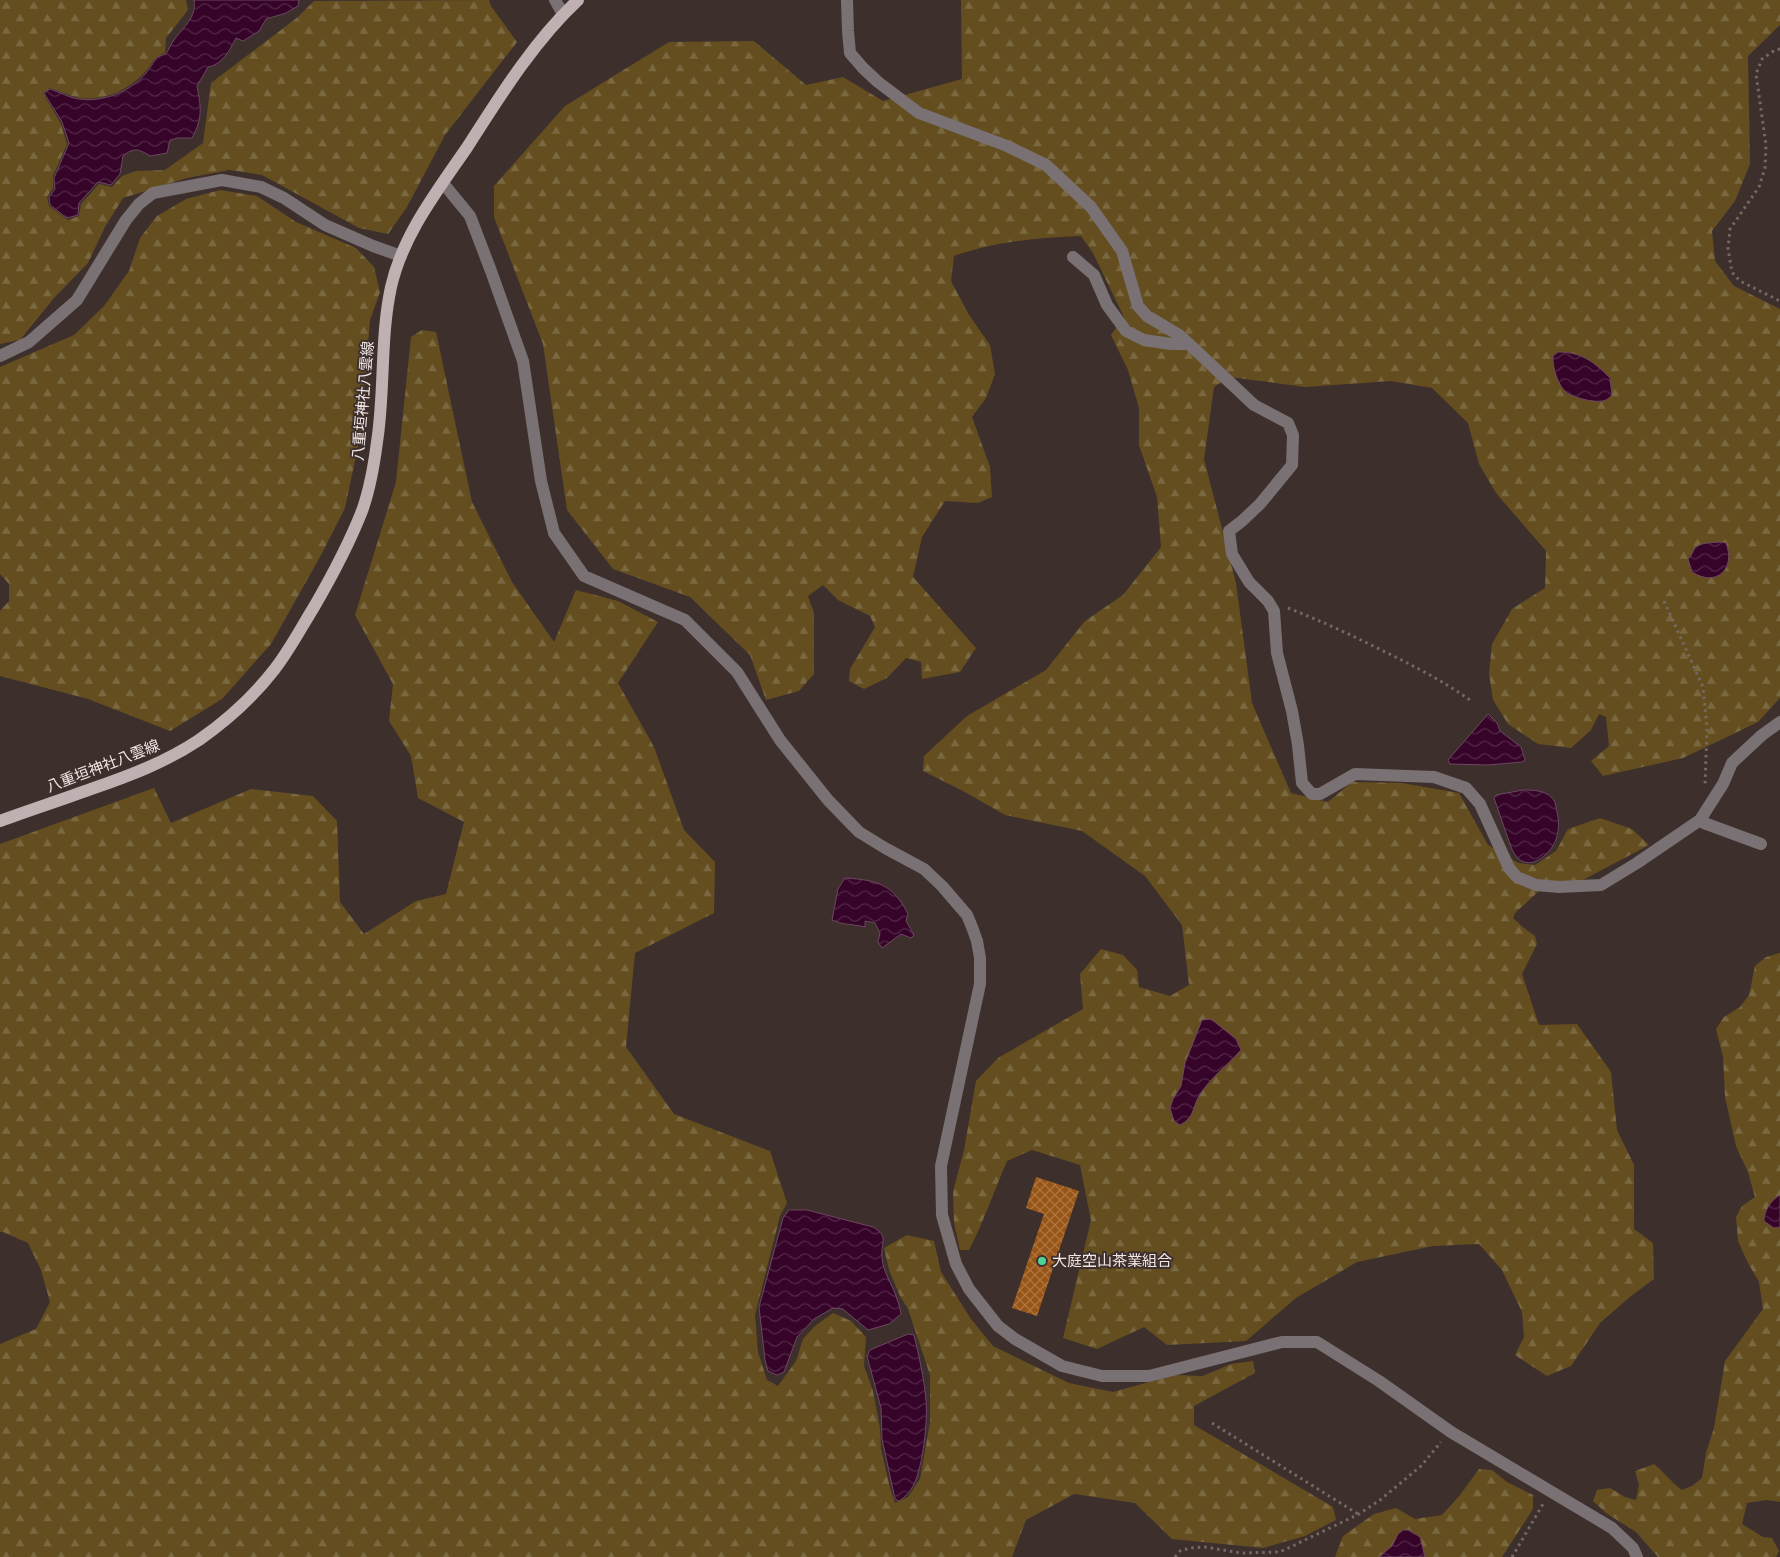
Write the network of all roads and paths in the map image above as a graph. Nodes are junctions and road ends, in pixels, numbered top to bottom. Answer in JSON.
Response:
{"nodes":[{"id":1,"x":555,"y":0,"type":"edge"},
{"id":2,"x":578,"y":0,"type":"edge"},
{"id":3,"x":847,"y":0,"type":"edge"},
{"id":4,"x":563,"y":14,"type":"junction"},
{"id":5,"x":1780,"y":49,"type":"edge"},
{"id":6,"x":443,"y":183,"type":"junction"},
{"id":7,"x":401,"y":256,"type":"junction"},
{"id":8,"x":1073,"y":257,"type":"dead end"},
{"id":9,"x":1780,"y":302,"type":"edge"},
{"id":10,"x":1189,"y":344,"type":"junction"},
{"id":11,"x":0,"y":356,"type":"edge"},
{"id":12,"x":1664,"y":601,"type":"dead end"},
{"id":13,"x":1271,"y":605,"type":"junction"},
{"id":14,"x":1470,"y":700,"type":"dead end"},
{"id":15,"x":1780,"y":722,"type":"edge"},
{"id":16,"x":1704,"y":793,"type":"dead end"},
{"id":17,"x":1700,"y":820,"type":"junction"},
{"id":18,"x":0,"y":821,"type":"edge"},
{"id":19,"x":1761,"y":844,"type":"dead end"},
{"id":20,"x":1212,"y":1423,"type":"dead end"},
{"id":21,"x":1451,"y":1432,"type":"junction"},
{"id":22,"x":1552,"y":1491,"type":"junction"},
{"id":23,"x":1358,"y":1514,"type":"junction"},
{"id":24,"x":1175,"y":1557,"type":"edge"},
{"id":25,"x":1512,"y":1557,"type":"edge"},
{"id":26,"x":1637,"y":1557,"type":"edge"}],
"edges":[{"from":1,"to":4,"type":"street"},
{"from":2,"to":4,"type":"main road","name":"八重垣神社八雲線"},
{"from":3,"to":10,"type":"street"},
{"from":4,"to":6,"type":"main road","name":"八重垣神社八雲線"},
{"from":5,"to":9,"type":"path"},
{"from":6,"to":7,"type":"main road","name":"八重垣神社八雲線"},
{"from":6,"to":21,"type":"street"},
{"from":7,"to":11,"type":"street"},
{"from":7,"to":18,"type":"main road","name":"八重垣神社八雲線"},
{"from":8,"to":10,"type":"street"},
{"from":10,"to":13,"type":"street"},
{"from":12,"to":16,"type":"path"},
{"from":13,"to":14,"type":"path"},
{"from":13,"to":17,"type":"street"},
{"from":15,"to":17,"type":"street"},
{"from":17,"to":19,"type":"street"},
{"from":20,"to":23,"type":"path"},
{"from":21,"to":22,"type":"street"},
{"from":21,"to":23,"type":"path"},
{"from":22,"to":25,"type":"path"},
{"from":22,"to":26,"type":"street"},
{"from":23,"to":24,"type":"path"}]}
